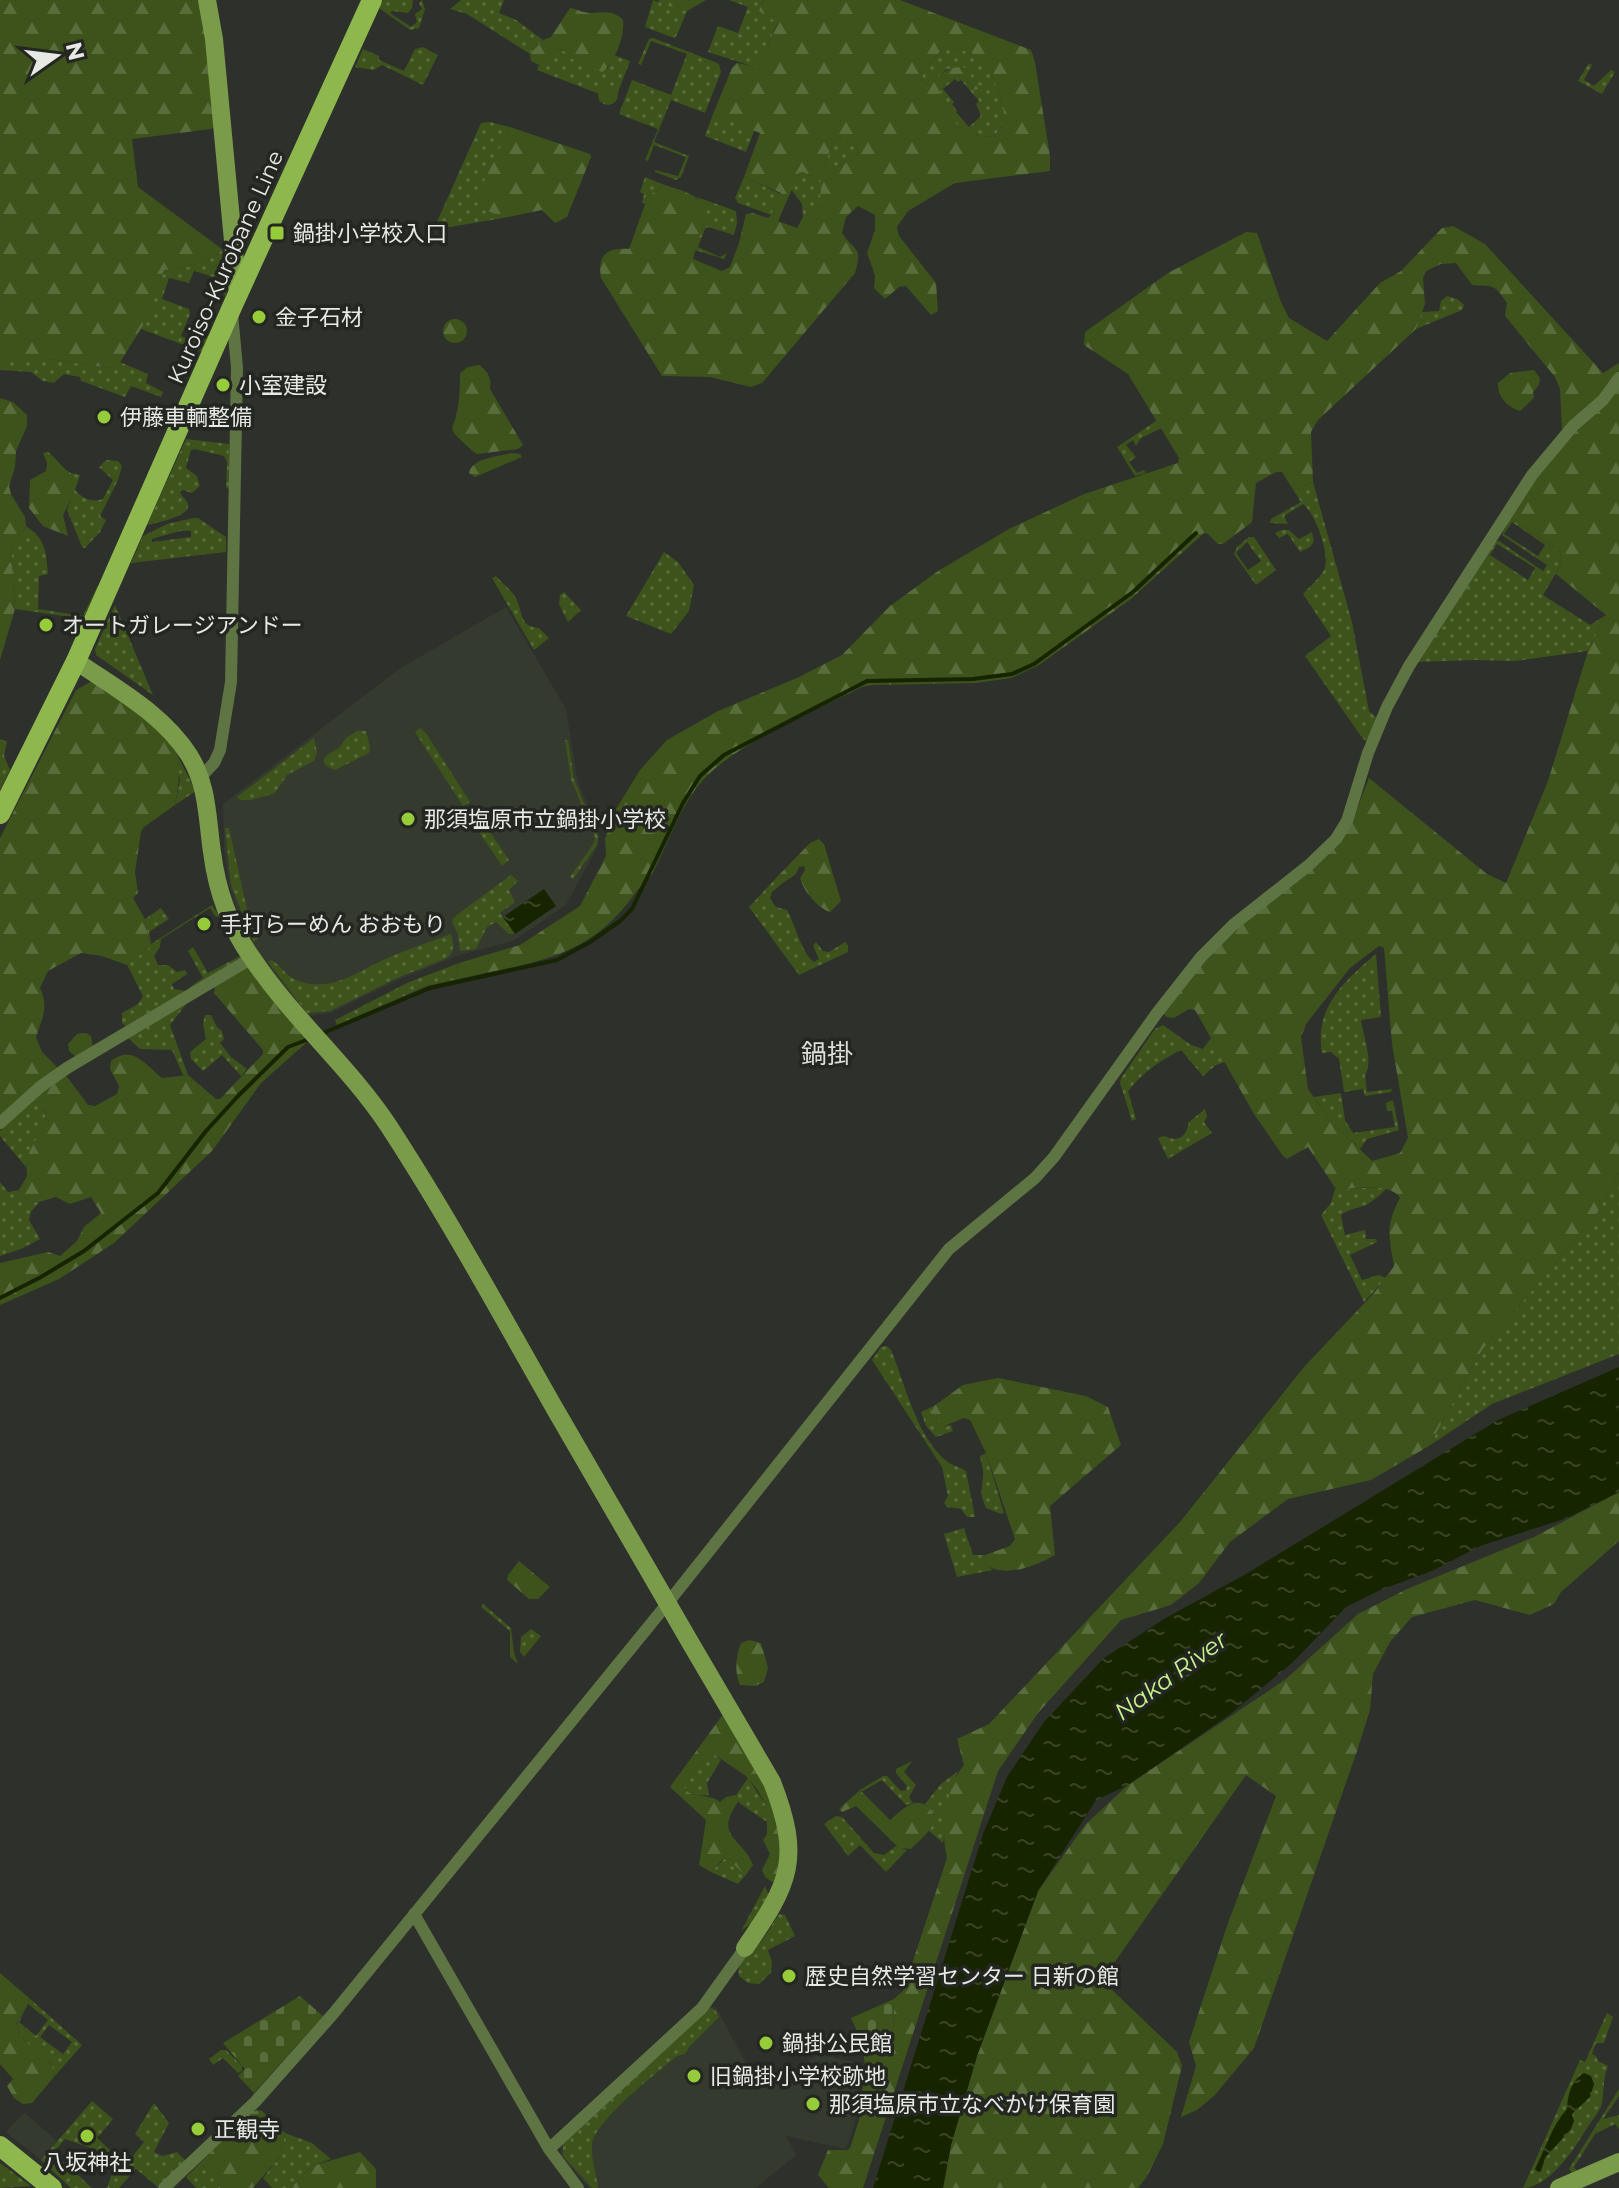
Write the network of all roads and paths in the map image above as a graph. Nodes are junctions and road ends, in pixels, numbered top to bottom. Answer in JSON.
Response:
{"nodes":[{"id":1,"x":207,"y":0,"type":"edge"},
{"id":2,"x":372,"y":0,"type":"edge"},
{"id":3,"x":235,"y":301,"type":"junction"},
{"id":4,"x":1619,"y":378,"type":"edge"},
{"id":5,"x":76,"y":661,"type":"junction"},
{"id":6,"x":200,"y":778,"type":"junction"},
{"id":7,"x":0,"y":814,"type":"edge"},
{"id":8,"x":252,"y":958,"type":"junction"},
{"id":9,"x":0,"y":1123,"type":"edge"},
{"id":10,"x":667,"y":1604,"type":"junction"},
{"id":11,"x":414,"y":1914,"type":"junction"},
{"id":12,"x":745,"y":1948,"type":"joint"},
{"id":13,"x":0,"y":2146,"type":"edge"},
{"id":14,"x":549,"y":2149,"type":"junction"},
{"id":15,"x":1619,"y":2162,"type":"edge"},
{"id":16,"x":52,"y":2188,"type":"edge"},
{"id":17,"x":164,"y":2188,"type":"edge"},
{"id":18,"x":578,"y":2188,"type":"edge"},
{"id":19,"x":1559,"y":2188,"type":"edge"}],
"edges":[{"from":1,"to":3,"type":"street"},
{"from":2,"to":3,"type":"main road","name":"Kuroiso-Kurobane Line"},
{"from":3,"to":5,"type":"main road","name":"Kuroiso-Kurobane Line"},
{"from":3,"to":6,"type":"street"},
{"from":4,"to":10,"type":"street"},
{"from":5,"to":6,"type":"street"},
{"from":5,"to":7,"type":"main road","name":"Kuroiso-Kurobane Line"},
{"from":6,"to":8,"type":"street"},
{"from":8,"to":9,"type":"street"},
{"from":8,"to":10,"type":"street"},
{"from":10,"to":11,"type":"street"},
{"from":10,"to":12,"type":"street"},
{"from":11,"to":14,"type":"street"},
{"from":11,"to":17,"type":"street"},
{"from":12,"to":14,"type":"street"},
{"from":13,"to":16,"type":"main road"},
{"from":14,"to":18,"type":"street"},
{"from":15,"to":19,"type":"street"}]}
